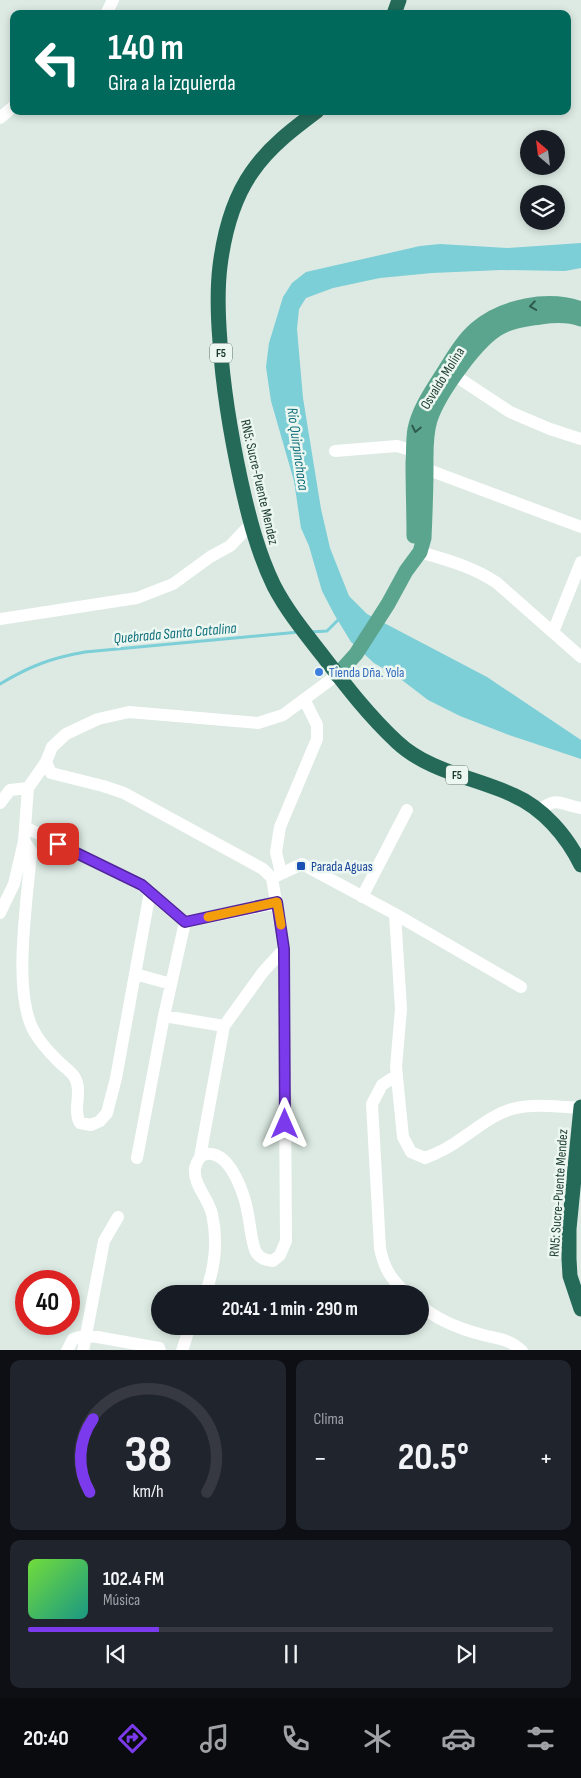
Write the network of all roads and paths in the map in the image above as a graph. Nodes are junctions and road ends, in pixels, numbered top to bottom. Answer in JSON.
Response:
{"nodes":[{"id":1,"x":10,"y":109,"type":"edge"},
{"id":2,"x":312,"y":115,"type":"edge"},
{"id":3,"x":0,"y":118,"type":"edge"},
{"id":4,"x":581,"y":309,"type":"edge"},
{"id":5,"x":581,"y":319,"type":"edge"},
{"id":6,"x":451,"y":372,"type":"junction"},
{"id":7,"x":581,"y":439,"type":"edge"},
{"id":8,"x":420,"y":450,"type":"junction"},
{"id":9,"x":335,"y":451,"type":"dead end"},
{"id":10,"x":420,"y":470,"type":"junction"},
{"id":11,"x":250,"y":524,"type":"junction"},
{"id":12,"x":581,"y":527,"type":"edge"},
{"id":13,"x":420,"y":552,"type":"junction"},
{"id":14,"x":581,"y":562,"type":"edge"},
{"id":15,"x":406,"y":571,"type":"junction"},
{"id":16,"x":0,"y":619,"type":"edge"},
{"id":17,"x":553,"y":632,"type":"junction"},
{"id":18,"x":581,"y":657,"type":"edge"},
{"id":19,"x":337,"y":675,"type":"junction"},
{"id":20,"x":304,"y":699,"type":"junction"},
{"id":21,"x":46,"y":762,"type":"junction"},
{"id":22,"x":28,"y":788,"type":"junction"},
{"id":23,"x":0,"y":803,"type":"edge"},
{"id":24,"x":581,"y":808,"type":"edge"},
{"id":25,"x":407,"y":810,"type":"dead end"},
{"id":26,"x":538,"y":811,"type":"junction"},
{"id":27,"x":25,"y":827,"type":"junction"},
{"id":28,"x":24,"y":841,"type":"junction"},
{"id":29,"x":581,"y":865,"type":"edge"},
{"id":30,"x":276,"y":876,"type":"junction"},
{"id":31,"x":150,"y":892,"type":"junction"},
{"id":32,"x":362,"y":896,"type":"junction"},
{"id":33,"x":277,"y":902,"type":"junction"},
{"id":34,"x":0,"y":913,"type":"edge"},
{"id":35,"x":394,"y":914,"type":"junction"},
{"id":36,"x":185,"y":922,"type":"junction"},
{"id":37,"x":284,"y":949,"type":"junction"},
{"id":38,"x":135,"y":974,"type":"junction"},
{"id":39,"x":171,"y":984,"type":"junction"},
{"id":40,"x":521,"y":987,"type":"dead end"},
{"id":41,"x":164,"y":1016,"type":"junction"},
{"id":42,"x":224,"y":1026,"type":"junction"},
{"id":43,"x":397,"y":1075,"type":"junction"},
{"id":44,"x":581,"y":1107,"type":"edge"},
{"id":45,"x":200,"y":1157,"type":"junction"},
{"id":46,"x":137,"y":1158,"type":"dead end"},
{"id":47,"x":118,"y":1217,"type":"dead end"},
{"id":48,"x":208,"y":1285,"type":"edge"},
{"id":49,"x":397,"y":1285,"type":"edge"},
{"id":50,"x":581,"y":1309,"type":"edge"},
{"id":51,"x":429,"y":1311,"type":"edge"},
{"id":52,"x":86,"y":1334,"type":"junction"},
{"id":53,"x":187,"y":1335,"type":"edge"},
{"id":54,"x":67,"y":1350,"type":"edge"},
{"id":55,"x":83,"y":1350,"type":"edge"},
{"id":56,"x":160,"y":1350,"type":"edge"},
{"id":57,"x":182,"y":1350,"type":"edge"},
{"id":58,"x":522,"y":1350,"type":"edge"}],
"edges":[{"from":1,"to":3,"type":"street"},
{"from":2,"to":11,"type":"highway","name":"RN5: Sucre-Puente Mendez","number":"F5"},
{"from":4,"to":6,"type":"main road","name":"Osvaldo Molina","one_way":true},
{"from":5,"to":6,"type":"main road"},
{"from":6,"to":7,"type":"street"},
{"from":6,"to":8,"type":"main road","name":"Osvaldo Molina"},
{"from":8,"to":9,"type":"street"},
{"from":8,"to":10,"type":"main road","name":"Osvaldo Molina"},
{"from":10,"to":12,"type":"street"},
{"from":10,"to":13,"type":"main road"},
{"from":10,"to":15,"type":"main road","name":"Osvaldo Molina"},
{"from":11,"to":16,"type":"street"},
{"from":11,"to":19,"type":"highway","name":"RN5: Sucre-Puente Mendez","number":"F5"},
{"from":13,"to":15,"type":"main road"},
{"from":13,"to":17,"type":"street"},
{"from":14,"to":17,"type":"street"},
{"from":15,"to":19,"type":"main road"},
{"from":17,"to":18,"type":"street"},
{"from":19,"to":20,"type":"street"},
{"from":19,"to":26,"type":"highway","name":"RN5: Sucre-Puente Mendez","number":"F5"},
{"from":20,"to":21,"type":"street"},
{"from":20,"to":30,"type":"street"},
{"from":21,"to":22,"type":"street"},
{"from":21,"to":30,"type":"street"},
{"from":22,"to":23,"type":"street"},
{"from":22,"to":27,"type":"street"},
{"from":24,"to":26,"type":"street"},
{"from":25,"to":32,"type":"street"},
{"from":26,"to":29,"type":"highway","name":"RN5: Sucre-Puente Mendez","number":"F5"},
{"from":27,"to":28,"type":"street"},
{"from":27,"to":31,"type":"street"},
{"from":28,"to":34,"type":"street"},
{"from":28,"to":38,"type":"street"},
{"from":30,"to":32,"type":"street"},
{"from":30,"to":33,"type":"street"},
{"from":31,"to":36,"type":"street"},
{"from":31,"to":38,"type":"street"},
{"from":32,"to":35,"type":"street"},
{"from":33,"to":36,"type":"street"},
{"from":33,"to":37,"type":"street"},
{"from":35,"to":40,"type":"street"},
{"from":35,"to":43,"type":"street"},
{"from":36,"to":39,"type":"street"},
{"from":37,"to":42,"type":"street"},
{"from":37,"to":45,"type":"street"},
{"from":38,"to":39,"type":"street"},
{"from":39,"to":41,"type":"street"},
{"from":41,"to":42,"type":"street"},
{"from":41,"to":46,"type":"street"},
{"from":42,"to":45,"type":"street"},
{"from":43,"to":44,"type":"street"},
{"from":43,"to":49,"type":"street"},
{"from":44,"to":50,"type":"highway","name":"RN5: Sucre-Puente Mendez"},
{"from":45,"to":48,"type":"street"},
{"from":47,"to":52,"type":"street"},
{"from":51,"to":58,"type":"street"},
{"from":52,"to":54,"type":"street"},
{"from":52,"to":55,"type":"street"},
{"from":52,"to":56,"type":"street"},
{"from":53,"to":57,"type":"street"}]}
